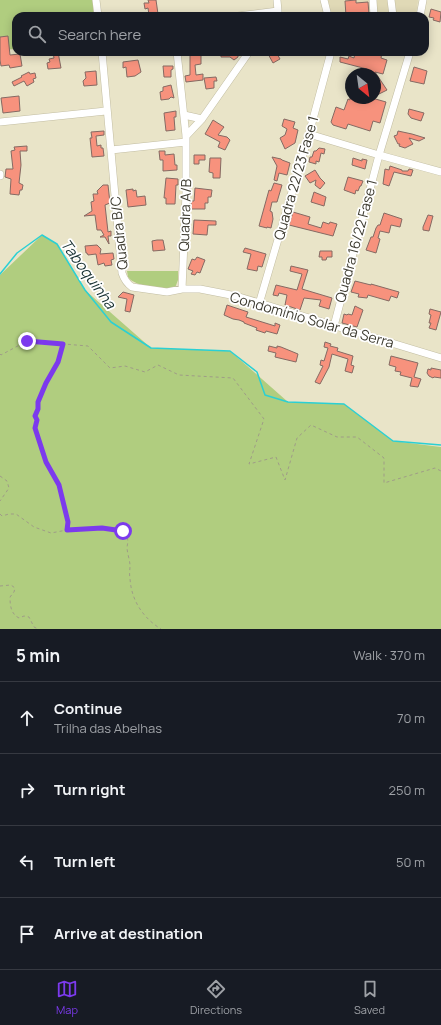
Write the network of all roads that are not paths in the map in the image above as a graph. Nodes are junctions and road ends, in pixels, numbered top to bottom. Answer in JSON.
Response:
{"nodes":[{"id":1,"x":96,"y":0,"type":"edge"},
{"id":2,"x":277,"y":0,"type":"edge"},
{"id":3,"x":324,"y":0,"type":"edge"},
{"id":4,"x":372,"y":0,"type":"edge"},
{"id":5,"x":391,"y":0,"type":"edge"},
{"id":6,"x":423,"y":0,"type":"edge"},
{"id":7,"x":98,"y":12,"type":"edge"},
{"id":8,"x":276,"y":12,"type":"edge"},
{"id":9,"x":327,"y":12,"type":"edge"},
{"id":10,"x":374,"y":12,"type":"edge"},
{"id":11,"x":392,"y":12,"type":"edge"},
{"id":12,"x":421,"y":12,"type":"edge"},
{"id":13,"x":102,"y":56,"type":"edge"},
{"id":14,"x":177,"y":56,"type":"edge"},
{"id":15,"x":246,"y":56,"type":"edge"},
{"id":16,"x":330,"y":56,"type":"edge"},
{"id":17,"x":409,"y":56,"type":"edge"},
{"id":18,"x":106,"y":111,"type":"junction"},
{"id":19,"x":184,"y":115,"type":"junction"},
{"id":20,"x":202,"y":119,"type":"junction"},
{"id":21,"x":0,"y":122,"type":"edge"},
{"id":22,"x":309,"y":134,"type":"junction"},
{"id":23,"x":186,"y":139,"type":"junction"},
{"id":24,"x":111,"y":150,"type":"junction"},
{"id":25,"x":379,"y":155,"type":"junction"},
{"id":26,"x":441,"y":172,"type":"edge"},
{"id":27,"x":182,"y":289,"type":"junction"},
{"id":28,"x":260,"y":304,"type":"junction"},
{"id":29,"x":334,"y":326,"type":"junction"},
{"id":30,"x":441,"y":358,"type":"edge"}],
"edges":[{"from":1,"to":7,"type":"street"},
{"from":2,"to":8,"type":"street"},
{"from":3,"to":9,"type":"street"},
{"from":4,"to":10,"type":"street"},
{"from":5,"to":11,"type":"street"},
{"from":6,"to":12,"type":"street"},
{"from":13,"to":18,"type":"street","name":"Quadra B/C"},
{"from":14,"to":19,"type":"street","name":"Quadra A/B"},
{"from":15,"to":20,"type":"street"},
{"from":16,"to":22,"type":"street","name":"Quadra 22/23 Fase 1"},
{"from":17,"to":25,"type":"street","name":"Quadra 16/22 Fase 1"},
{"from":18,"to":21,"type":"street"},
{"from":18,"to":24,"type":"street","name":"Quadra B/C"},
{"from":19,"to":20,"type":"street"},
{"from":19,"to":23,"type":"street","name":"Quadra A/B"},
{"from":20,"to":23,"type":"street"},
{"from":22,"to":25,"type":"street"},
{"from":22,"to":28,"type":"street","name":"Quadra 22/23 Fase 1"},
{"from":23,"to":24,"type":"street"},
{"from":23,"to":27,"type":"street","name":"Quadra A/B"},
{"from":24,"to":27,"type":"street","name":"Quadra B/C"},
{"from":25,"to":26,"type":"street"},
{"from":25,"to":29,"type":"street","name":"Quadra 16/22 Fase 1"},
{"from":27,"to":28,"type":"street","name":"Condomínio Solar da Serra"},
{"from":28,"to":29,"type":"street","name":"Condomínio Solar da Serra"},
{"from":29,"to":30,"type":"street","name":"Condomínio Solar da Serra"}]}
